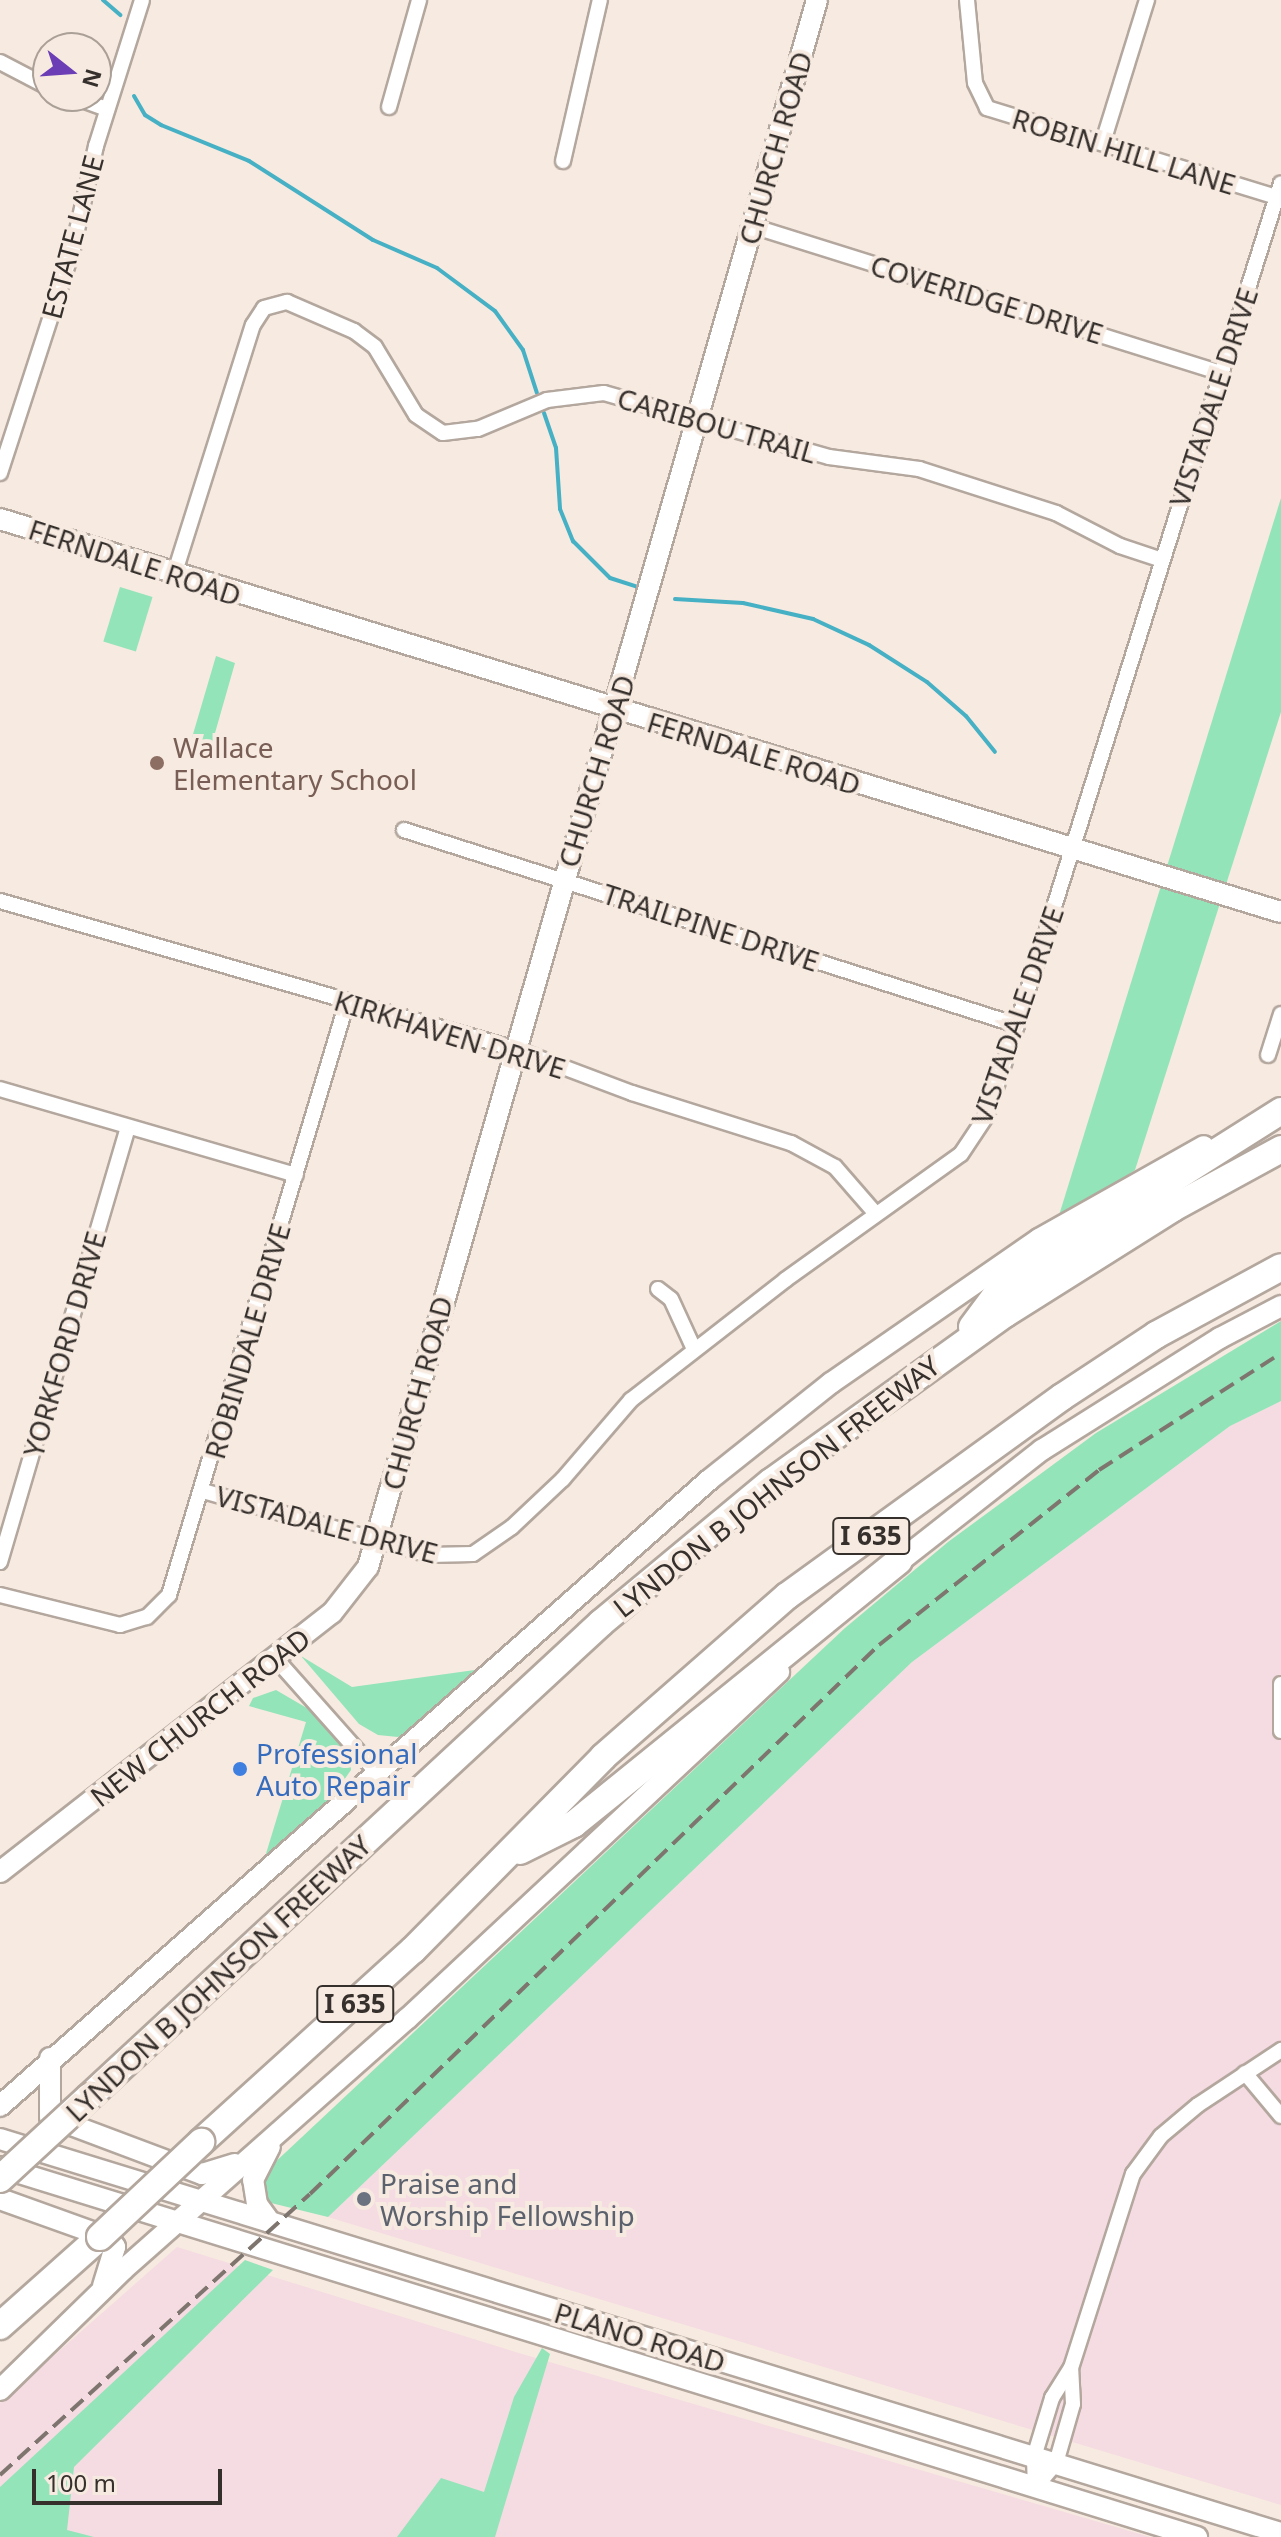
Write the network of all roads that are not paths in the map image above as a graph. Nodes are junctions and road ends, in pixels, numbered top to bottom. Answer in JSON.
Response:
{"nodes":[{"id":1,"x":142,"y":0,"type":"edge"},
{"id":2,"x":419,"y":0,"type":"edge"},
{"id":3,"x":600,"y":0,"type":"edge"},
{"id":4,"x":817,"y":0,"type":"edge"},
{"id":5,"x":967,"y":0,"type":"edge"},
{"id":6,"x":1147,"y":0,"type":"edge"},
{"id":7,"x":0,"y":62,"type":"edge"},
{"id":8,"x":32,"y":79,"type":"edge"},
{"id":9,"x":112,"y":93,"type":"edge"},
{"id":10,"x":389,"y":107,"type":"dead end"},
{"id":11,"x":106,"y":112,"type":"edge"},
{"id":12,"x":1103,"y":142,"type":"junction"},
{"id":13,"x":563,"y":161,"type":"dead end"},
{"id":14,"x":1279,"y":190,"type":"edge"},
{"id":15,"x":752,"y":226,"type":"junction"},
{"id":16,"x":1221,"y":373,"type":"junction"},
{"id":17,"x":698,"y":420,"type":"junction"},
{"id":18,"x":0,"y":473,"type":"edge"},
{"id":19,"x":0,"y":519,"type":"edge"},
{"id":20,"x":1162,"y":560,"type":"junction"},
{"id":21,"x":174,"y":575,"type":"junction"},
{"id":22,"x":615,"y":710,"type":"junction"},
{"id":23,"x":404,"y":830,"type":"dead end"},
{"id":24,"x":1072,"y":852,"type":"junction"},
{"id":25,"x":564,"y":881,"type":"junction"},
{"id":26,"x":0,"y":901,"type":"edge"},
{"id":27,"x":1281,"y":912,"type":"edge"},
{"id":28,"x":347,"y":1002,"type":"junction"},
{"id":29,"x":1281,"y":1014,"type":"edge"},
{"id":30,"x":1017,"y":1025,"type":"junction"},
{"id":31,"x":515,"y":1049,"type":"junction"},
{"id":32,"x":1268,"y":1055,"type":"dead end"},
{"id":33,"x":0,"y":1089,"type":"edge"},
{"id":34,"x":1281,"y":1102,"type":"edge"},
{"id":35,"x":1281,"y":1111,"type":"edge"},
{"id":36,"x":128,"y":1127,"type":"junction"},
{"id":37,"x":1281,"y":1149,"type":"edge"},
{"id":38,"x":296,"y":1175,"type":"junction"},
{"id":39,"x":876,"y":1214,"type":"junction"},
{"id":40,"x":1281,"y":1267,"type":"edge"},
{"id":41,"x":658,"y":1289,"type":"dead end"},
{"id":42,"x":1281,"y":1306,"type":"edge"},
{"id":43,"x":960,"y":1343,"type":"junction"},
{"id":44,"x":694,"y":1349,"type":"junction"},
{"id":45,"x":203,"y":1491,"type":"junction"},
{"id":46,"x":378,"y":1542,"type":"junction"},
{"id":47,"x":899,"y":1561,"type":"junction"},
{"id":48,"x":0,"y":1562,"type":"edge"},
{"id":49,"x":0,"y":1595,"type":"edge"},
{"id":50,"x":276,"y":1659,"type":"junction"},
{"id":51,"x":1281,"y":1684,"type":"edge"},
{"id":52,"x":1281,"y":1731,"type":"edge"},
{"id":53,"x":379,"y":1775,"type":"junction"},
{"id":54,"x":503,"y":1859,"type":"junction"},
{"id":55,"x":0,"y":1872,"type":"edge"},
{"id":56,"x":1281,"y":2050,"type":"edge"},
{"id":57,"x":50,"y":2058,"type":"junction"},
{"id":58,"x":1245,"y":2073,"type":"junction"},
{"id":59,"x":0,"y":2106,"type":"edge"},
{"id":60,"x":1281,"y":2116,"type":"edge"},
{"id":61,"x":287,"y":2123,"type":"junction"},
{"id":62,"x":0,"y":2139,"type":"edge"},
{"id":63,"x":253,"y":2154,"type":"junction"},
{"id":64,"x":0,"y":2167,"type":"edge"},
{"id":65,"x":0,"y":2179,"type":"edge"},
{"id":66,"x":0,"y":2199,"type":"edge"},
{"id":67,"x":198,"y":2201,"type":"junction"},
{"id":68,"x":270,"y":2222,"type":"junction"},
{"id":69,"x":175,"y":2223,"type":"junction"},
{"id":70,"x":102,"y":2290,"type":"junction"},
{"id":71,"x":493,"y":2292,"type":"junction"},
{"id":72,"x":485,"y":2317,"type":"junction"},
{"id":73,"x":0,"y":2326,"type":"edge"},
{"id":74,"x":681,"y":2349,"type":"junction"},
{"id":75,"x":1071,"y":2368,"type":"junction"},
{"id":76,"x":673,"y":2375,"type":"junction"},
{"id":77,"x":0,"y":2390,"type":"edge"},
{"id":78,"x":1034,"y":2457,"type":"junction"},
{"id":79,"x":1056,"y":2463,"type":"junction"},
{"id":80,"x":1035,"y":2488,"type":"junction"},
{"id":81,"x":1281,"y":2533,"type":"edge"},
{"id":82,"x":1197,"y":2537,"type":"edge"}],
"edges":[{"from":1,"to":9,"type":"street","name":"ESTATE LANE"},
{"from":2,"to":10,"type":"street"},
{"from":3,"to":13,"type":"street"},
{"from":4,"to":15,"type":"main road","name":"CHURCH ROAD"},
{"from":5,"to":12,"type":"street","name":"ROBIN HILL LANE"},
{"from":6,"to":12,"type":"street"},
{"from":7,"to":8,"type":"street"},
{"from":11,"to":18,"type":"street","name":"ESTATE LANE"},
{"from":12,"to":14,"type":"street","name":"ROBIN HILL LANE"},
{"from":14,"to":16,"type":"street","name":"VISTADALE DRIVE"},
{"from":15,"to":16,"type":"street","name":"COVERIDGE DRIVE"},
{"from":15,"to":17,"type":"main road","name":"CHURCH ROAD"},
{"from":16,"to":20,"type":"street","name":"VISTADALE DRIVE"},
{"from":17,"to":20,"type":"street","name":"CARIBOU TRAIL"},
{"from":17,"to":21,"type":"street","name":"CARIBOU TRAIL"},
{"from":17,"to":22,"type":"main road","name":"CHURCH ROAD"},
{"from":19,"to":21,"type":"main road","name":"FERNDALE ROAD"},
{"from":20,"to":24,"type":"street","name":"VISTADALE DRIVE"},
{"from":21,"to":22,"type":"main road","name":"FERNDALE ROAD"},
{"from":22,"to":24,"type":"main road","name":"FERNDALE ROAD"},
{"from":22,"to":25,"type":"main road","name":"CHURCH ROAD"},
{"from":23,"to":25,"type":"street","name":"TRAILPINE DRIVE"},
{"from":24,"to":27,"type":"main road","name":"FERNDALE ROAD"},
{"from":24,"to":30,"type":"street","name":"VISTADALE DRIVE"},
{"from":25,"to":30,"type":"street","name":"TRAILPINE DRIVE"},
{"from":25,"to":31,"type":"main road","name":"CHURCH ROAD"},
{"from":26,"to":28,"type":"street","name":"KIRKHAVEN DRIVE"},
{"from":28,"to":31,"type":"street","name":"KIRKHAVEN DRIVE"},
{"from":28,"to":38,"type":"street","name":"ROBINDALE DRIVE"},
{"from":29,"to":32,"type":"street"},
{"from":30,"to":39,"type":"street","name":"VISTADALE DRIVE"},
{"from":31,"to":39,"type":"street","name":"KIRKHAVEN DRIVE"},
{"from":31,"to":46,"type":"main road","name":"CHURCH ROAD"},
{"from":33,"to":36,"type":"street"},
{"from":34,"to":53,"type":"main road"},
{"from":35,"to":43,"type":"highway"},
{"from":36,"to":38,"type":"street"},
{"from":36,"to":48,"type":"street","name":"YORKFORD DRIVE"},
{"from":37,"to":43,"type":"highway","name":"LYNDON B JOHNSON FREEWAY"},
{"from":38,"to":45,"type":"street","name":"ROBINDALE DRIVE"},
{"from":39,"to":44,"type":"street","name":"VISTADALE DRIVE"},
{"from":40,"to":54,"type":"highway","number":"I 635"},
{"from":41,"to":44,"type":"street"},
{"from":42,"to":47,"type":"main road"},
{"from":43,"to":65,"type":"highway","name":"LYNDON B JOHNSON FREEWAY","bridge":true},
{"from":44,"to":46,"type":"street","name":"VISTADALE DRIVE"},
{"from":45,"to":46,"type":"street","name":"VISTADALE DRIVE"},
{"from":45,"to":49,"type":"street","name":"ROBINDALE DRIVE"},
{"from":46,"to":50,"type":"main road","name":"NEW CHURCH ROAD"},
{"from":47,"to":54,"type":"highway"},
{"from":47,"to":61,"type":"main road"},
{"from":50,"to":53,"type":"street"},
{"from":50,"to":55,"type":"main road","name":"NEW CHURCH ROAD"},
{"from":51,"to":52,"type":"street"},
{"from":53,"to":57,"type":"main road"},
{"from":54,"to":73,"type":"highway","number":"I 635","bridge":true},
{"from":56,"to":58,"type":"street"},
{"from":57,"to":59,"type":"main road"},
{"from":57,"to":63,"type":"main road"},
{"from":58,"to":60,"type":"street"},
{"from":58,"to":75,"type":"street"},
{"from":61,"to":63,"type":"main road"},
{"from":61,"to":68,"type":"main road"},
{"from":62,"to":67,"type":"main road","name":"PLANO ROAD"},
{"from":63,"to":67,"type":"main road"},
{"from":64,"to":69,"type":"main road","name":"PLANO ROAD"},
{"from":66,"to":70,"type":"main road"},
{"from":67,"to":68,"type":"main road","name":"PLANO ROAD"},
{"from":67,"to":69,"type":"main road"},
{"from":68,"to":71,"type":"main road","name":"PLANO ROAD"},
{"from":69,"to":70,"type":"main road"},
{"from":69,"to":72,"type":"main road","name":"PLANO ROAD"},
{"from":70,"to":77,"type":"main road"},
{"from":71,"to":72,"type":"main road"},
{"from":71,"to":74,"type":"main road","name":"PLANO ROAD"},
{"from":72,"to":76,"type":"main road","name":"PLANO ROAD"},
{"from":74,"to":76,"type":"main road"},
{"from":74,"to":78,"type":"main road","name":"PLANO ROAD"},
{"from":75,"to":78,"type":"street"},
{"from":75,"to":79,"type":"street"},
{"from":76,"to":80,"type":"main road","name":"PLANO ROAD"},
{"from":78,"to":79,"type":"main road","name":"PLANO ROAD"},
{"from":78,"to":80,"type":"street"},
{"from":79,"to":80,"type":"street"},
{"from":79,"to":81,"type":"main road","name":"PLANO ROAD"},
{"from":80,"to":82,"type":"main road","name":"PLANO ROAD"}]}
